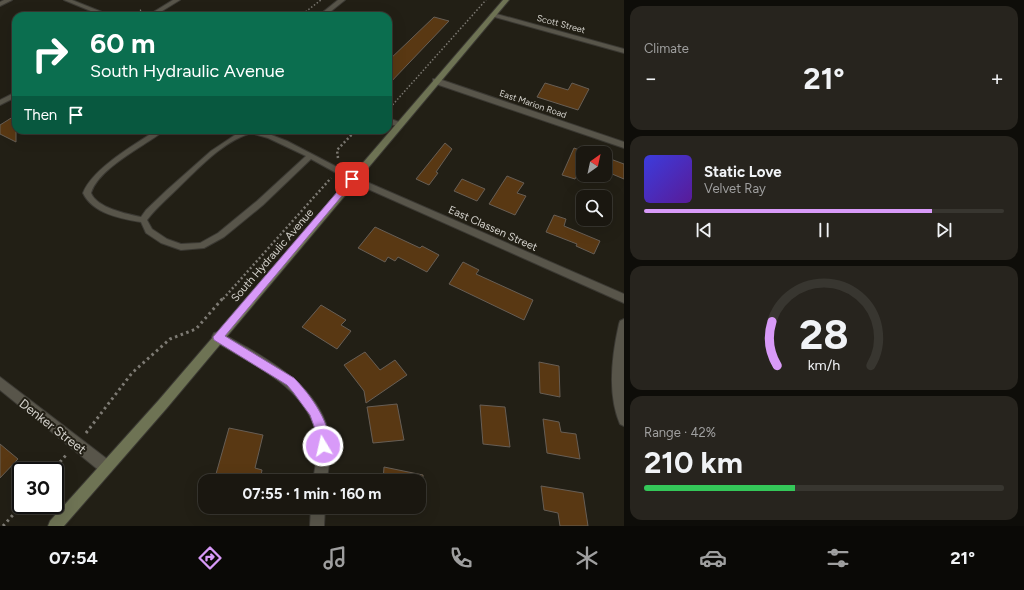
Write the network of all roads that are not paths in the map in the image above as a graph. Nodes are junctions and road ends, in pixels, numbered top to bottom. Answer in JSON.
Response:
{"nodes":[{"id":1,"x":9,"y":0,"type":"edge"},
{"id":2,"x":67,"y":0,"type":"edge"},
{"id":3,"x":177,"y":0,"type":"edge"},
{"id":4,"x":342,"y":0,"type":"edge"},
{"id":5,"x":506,"y":0,"type":"edge"},
{"id":6,"x":0,"y":4,"type":"edge"},
{"id":7,"x":98,"y":12,"type":"edge"},
{"id":8,"x":157,"y":12,"type":"edge"},
{"id":9,"x":326,"y":12,"type":"edge"},
{"id":10,"x":493,"y":15,"type":"junction"},
{"id":11,"x":624,"y":51,"type":"edge"},
{"id":12,"x":436,"y":81,"type":"junction"},
{"id":13,"x":12,"y":96,"type":"edge"},
{"id":14,"x":0,"y":103,"type":"edge"},
{"id":15,"x":392,"y":121,"type":"edge"},
{"id":16,"x":399,"y":124,"type":"junction"},
{"id":17,"x":392,"y":132,"type":"edge"},
{"id":18,"x":155,"y":134,"type":"edge"},
{"id":19,"x":240,"y":134,"type":"edge"},
{"id":20,"x":262,"y":134,"type":"edge"},
{"id":21,"x":390,"y":134,"type":"edge"},
{"id":22,"x":624,"y":145,"type":"edge"},
{"id":23,"x":310,"y":156,"type":"junction"},
{"id":24,"x":352,"y":179,"type":"junction"},
{"id":25,"x":143,"y":220,"type":"junction"},
{"id":26,"x":624,"y":299,"type":"edge"},
{"id":27,"x":624,"y":324,"type":"edge"},
{"id":28,"x":218,"y":337,"type":"junction"},
{"id":29,"x":0,"y":383,"type":"edge"},
{"id":30,"x":624,"y":420,"type":"edge"},
{"id":31,"x":106,"y":468,"type":"junction"},
{"id":32,"x":321,"y":474,"type":"edge"},
{"id":33,"x":317,"y":514,"type":"edge"},
{"id":34,"x":55,"y":526,"type":"edge"},
{"id":35,"x":316,"y":526,"type":"edge"}],
"edges":[{"from":1,"to":6,"type":"street"},
{"from":2,"to":7,"type":"street"},
{"from":3,"to":8,"type":"street"},
{"from":4,"to":9,"type":"street"},
{"from":5,"to":10,"type":"street","name":"South Hydraulic Avenue"},
{"from":10,"to":11,"type":"street","name":"Scott Street"},
{"from":10,"to":12,"type":"street","name":"South Hydraulic Avenue"},
{"from":12,"to":16,"type":"street","name":"South Hydraulic Avenue"},
{"from":12,"to":22,"type":"street","name":"East Marion Road"},
{"from":13,"to":14,"type":"street"},
{"from":15,"to":16,"type":"street"},
{"from":16,"to":17,"type":"street","name":"South Hydraulic Avenue"},
{"from":18,"to":25,"type":"lane"},
{"from":19,"to":25,"type":"lane"},
{"from":20,"to":23,"type":"lane"},
{"from":21,"to":24,"type":"street","name":"South Hydraulic Avenue"},
{"from":23,"to":24,"type":"lane"},
{"from":23,"to":25,"type":"lane"},
{"from":24,"to":26,"type":"street","name":"East Classen Street"},
{"from":24,"to":28,"type":"street","name":"South Hydraulic Avenue"},
{"from":27,"to":30,"type":"street"},
{"from":28,"to":31,"type":"street","name":"South Hydraulic Avenue"},
{"from":28,"to":32,"type":"street"},
{"from":29,"to":31,"type":"street","name":"Denker Street"},
{"from":31,"to":34,"type":"street","name":"South Hydraulic Avenue"},
{"from":33,"to":35,"type":"street"}]}
